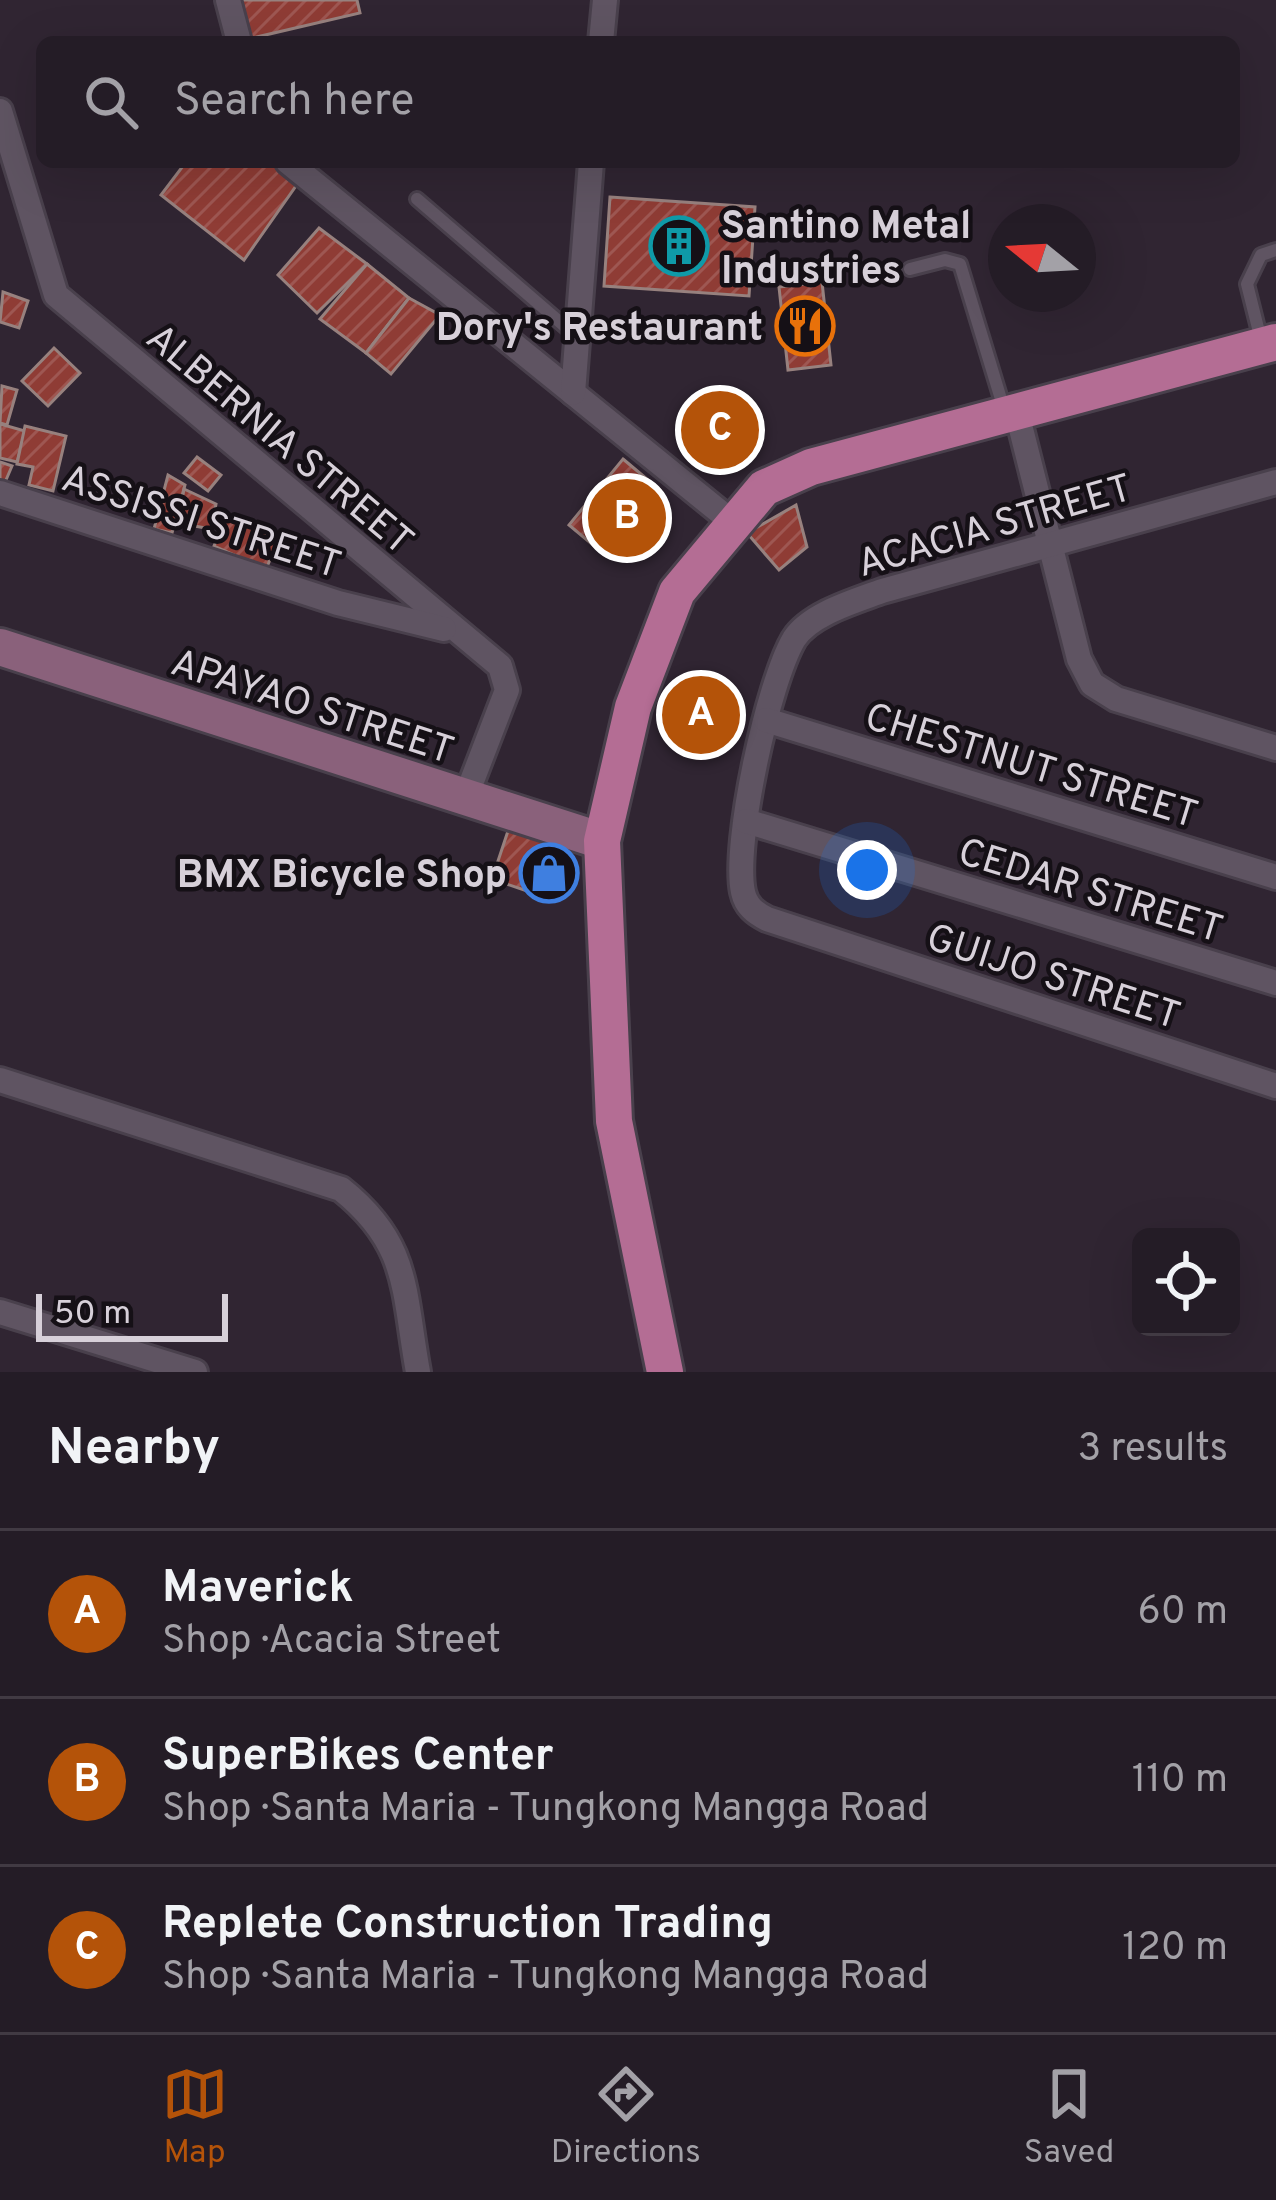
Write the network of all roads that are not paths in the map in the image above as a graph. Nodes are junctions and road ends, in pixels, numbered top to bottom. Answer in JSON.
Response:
{"nodes":[{"id":1,"x":228,"y":0,"type":"edge"},
{"id":2,"x":604,"y":0,"type":"edge"},
{"id":3,"x":237,"y":36,"type":"edge"},
{"id":4,"x":601,"y":36,"type":"edge"},
{"id":5,"x":0,"y":111,"type":"edge"},
{"id":6,"x":3,"y":148,"type":"edge"},
{"id":7,"x":295,"y":168,"type":"edge"},
{"id":8,"x":591,"y":168,"type":"edge"},
{"id":9,"x":417,"y":199,"type":"dead end"},
{"id":10,"x":1276,"y":250,"type":"edge"},
{"id":11,"x":910,"y":269,"type":"dead end"},
{"id":12,"x":577,"y":337,"type":"junction"},
{"id":13,"x":1269,"y":344,"type":"edge"},
{"id":14,"x":573,"y":393,"type":"junction"},
{"id":15,"x":1011,"y":414,"type":"junction"},
{"id":16,"x":1276,"y":482,"type":"edge"},
{"id":17,"x":0,"y":493,"type":"edge"},
{"id":18,"x":731,"y":521,"type":"junction"},
{"id":19,"x":1050,"y":544,"type":"junction"},
{"id":20,"x":452,"y":631,"type":"junction"},
{"id":21,"x":0,"y":647,"type":"edge"},
{"id":22,"x":766,"y":721,"type":"junction"},
{"id":23,"x":1276,"y":748,"type":"edge"},
{"id":24,"x":465,"y":799,"type":"junction"},
{"id":25,"x":746,"y":821,"type":"junction"},
{"id":26,"x":602,"y":841,"type":"junction"},
{"id":27,"x":1276,"y":877,"type":"edge"},
{"id":28,"x":746,"y":902,"type":"joint"},
{"id":29,"x":1276,"y":983,"type":"edge"},
{"id":30,"x":0,"y":1080,"type":"edge"},
{"id":31,"x":1276,"y":1086,"type":"edge"},
{"id":32,"x":0,"y":1312,"type":"edge"},
{"id":33,"x":663,"y":1371,"type":"edge"},
{"id":34,"x":195,"y":1372,"type":"edge"},
{"id":35,"x":418,"y":1372,"type":"edge"}],
"edges":[{"from":1,"to":3,"type":"street"},
{"from":2,"to":4,"type":"street"},
{"from":5,"to":6,"type":"street","name":"ALBERNIA STREET"},
{"from":6,"to":20,"type":"street","name":"ALBERNIA STREET"},
{"from":7,"to":14,"type":"street"},
{"from":8,"to":12,"type":"street"},
{"from":9,"to":12,"type":"lane"},
{"from":10,"to":13,"type":"lane"},
{"from":11,"to":15,"type":"lane"},
{"from":12,"to":14,"type":"street"},
{"from":13,"to":15,"type":"main road"},
{"from":14,"to":18,"type":"street"},
{"from":15,"to":18,"type":"main road"},
{"from":15,"to":19,"type":"street"},
{"from":16,"to":19,"type":"street","name":"ACACIA STREET"},
{"from":17,"to":20,"type":"street","name":"ASSISSI STREET"},
{"from":18,"to":26,"type":"main road"},
{"from":19,"to":22,"type":"street","name":"ACACIA STREET"},
{"from":19,"to":23,"type":"street"},
{"from":20,"to":24,"type":"street","name":"ALBERNIA STREET"},
{"from":21,"to":24,"type":"street","name":"APAYAO STREET"},
{"from":22,"to":25,"type":"street","name":"ACACIA STREET"},
{"from":22,"to":27,"type":"street","name":"CHESTNUT STREET"},
{"from":24,"to":26,"type":"street","name":"APAYAO STREET"},
{"from":25,"to":28,"type":"street","name":"ACACIA STREET"},
{"from":25,"to":29,"type":"street","name":"CEDAR STREET"},
{"from":26,"to":33,"type":"main road"},
{"from":28,"to":31,"type":"street","name":"GUIJO STREET"},
{"from":30,"to":35,"type":"street"},
{"from":32,"to":34,"type":"street"}]}
